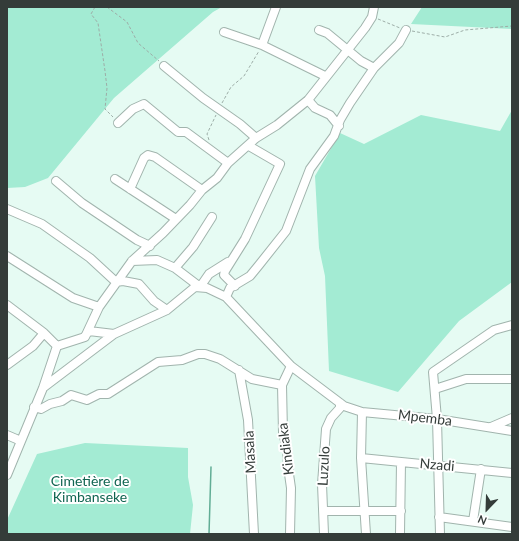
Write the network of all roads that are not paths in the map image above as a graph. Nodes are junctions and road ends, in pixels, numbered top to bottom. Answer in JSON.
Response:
{"nodes":[{"id":1,"x":276,"y":7,"type":"edge"},
{"id":2,"x":374,"y":7,"type":"edge"},
{"id":3,"x":319,"y":30,"type":"dead end"},
{"id":4,"x":406,"y":30,"type":"road end"},
{"id":5,"x":224,"y":32,"type":"dead end"},
{"id":6,"x":262,"y":45,"type":"junction"},
{"id":7,"x":347,"y":49,"type":"junction"},
{"id":8,"x":164,"y":66,"type":"road end"},
{"id":9,"x":374,"y":68,"type":"junction"},
{"id":10,"x":325,"y":76,"type":"junction"},
{"id":11,"x":308,"y":100,"type":"junction"},
{"id":12,"x":118,"y":123,"type":"road end"},
{"id":13,"x":339,"y":126,"type":"junction"},
{"id":14,"x":256,"y":138,"type":"junction"},
{"id":15,"x":249,"y":146,"type":"junction"},
{"id":16,"x":228,"y":163,"type":"junction"},
{"id":17,"x":115,"y":179,"type":"dead end"},
{"id":18,"x":56,"y":181,"type":"dead end"},
{"id":19,"x":130,"y":189,"type":"junction"},
{"id":20,"x":202,"y":190,"type":"junction"},
{"id":21,"x":7,"y":210,"type":"edge"},
{"id":22,"x":212,"y":217,"type":"dead end"},
{"id":23,"x":176,"y":219,"type":"junction"},
{"id":24,"x":150,"y":246,"type":"junction"},
{"id":25,"x":7,"y":256,"type":"edge"},
{"id":26,"x":132,"y":261,"type":"junction"},
{"id":27,"x":229,"y":262,"type":"junction"},
{"id":28,"x":175,"y":268,"type":"junction"},
{"id":29,"x":116,"y":282,"type":"junction"},
{"id":30,"x":235,"y":286,"type":"junction"},
{"id":31,"x":200,"y":287,"type":"junction"},
{"id":32,"x":226,"y":297,"type":"junction"},
{"id":33,"x":7,"y":305,"type":"edge"},
{"id":34,"x":98,"y":307,"type":"junction"},
{"id":35,"x":167,"y":310,"type":"junction"},
{"id":36,"x":512,"y":325,"type":"edge"},
{"id":37,"x":44,"y":333,"type":"junction"},
{"id":38,"x":114,"y":334,"type":"junction"},
{"id":39,"x":85,"y":337,"type":"junction"},
{"id":40,"x":57,"y":346,"type":"junction"},
{"id":41,"x":7,"y":365,"type":"edge"},
{"id":42,"x":291,"y":366,"type":"junction"},
{"id":43,"x":239,"y":370,"type":"junction"},
{"id":44,"x":512,"y":379,"type":"edge"},
{"id":45,"x":282,"y":385,"type":"junction"},
{"id":46,"x":43,"y":388,"type":"junction"},
{"id":47,"x":435,"y":389,"type":"junction"},
{"id":48,"x":340,"y":403,"type":"junction"},
{"id":49,"x":34,"y":407,"type":"junction"},
{"id":50,"x":362,"y":412,"type":"junction"},
{"id":51,"x":512,"y":418,"type":"edge"},
{"id":52,"x":437,"y":419,"type":"junction"},
{"id":53,"x":490,"y":427,"type":"junction"},
{"id":54,"x":512,"y":431,"type":"edge"},
{"id":55,"x":7,"y":435,"type":"edge"},
{"id":56,"x":20,"y":441,"type":"junction"},
{"id":57,"x":361,"y":458,"type":"junction"},
{"id":58,"x":401,"y":462,"type":"junction"},
{"id":59,"x":438,"y":465,"type":"junction"},
{"id":60,"x":481,"y":469,"type":"junction"},
{"id":61,"x":512,"y":473,"type":"edge"},
{"id":62,"x":7,"y":475,"type":"edge"},
{"id":63,"x":324,"y":511,"type":"junction"},
{"id":64,"x":364,"y":511,"type":"junction"},
{"id":65,"x":401,"y":511,"type":"junction"},
{"id":66,"x":439,"y":517,"type":"junction"},
{"id":67,"x":473,"y":521,"type":"junction"},
{"id":68,"x":512,"y":527,"type":"edge"},
{"id":69,"x":254,"y":534,"type":"edge"},
{"id":70,"x":290,"y":534,"type":"edge"},
{"id":71,"x":324,"y":534,"type":"edge"},
{"id":72,"x":366,"y":534,"type":"edge"},
{"id":73,"x":400,"y":534,"type":"edge"},
{"id":74,"x":440,"y":534,"type":"edge"}],
"edges":[{"from":1,"to":6,"type":"street"},
{"from":2,"to":7,"type":"street"},
{"from":3,"to":7,"type":"street"},
{"from":4,"to":9,"type":"street"},
{"from":5,"to":6,"type":"street"},
{"from":6,"to":10,"type":"street"},
{"from":7,"to":9,"type":"street"},
{"from":7,"to":10,"type":"street"},
{"from":8,"to":14,"type":"street"},
{"from":9,"to":13,"type":"street"},
{"from":10,"to":11,"type":"street"},
{"from":11,"to":13,"type":"street"},
{"from":11,"to":14,"type":"street"},
{"from":12,"to":16,"type":"street"},
{"from":13,"to":30,"type":"street"},
{"from":14,"to":15,"type":"street"},
{"from":15,"to":16,"type":"street"},
{"from":15,"to":27,"type":"street"},
{"from":16,"to":20,"type":"street"},
{"from":17,"to":19,"type":"street"},
{"from":18,"to":24,"type":"street"},
{"from":19,"to":20,"type":"street"},
{"from":19,"to":23,"type":"street"},
{"from":20,"to":23,"type":"street"},
{"from":21,"to":29,"type":"street"},
{"from":22,"to":28,"type":"street"},
{"from":23,"to":24,"type":"street"},
{"from":24,"to":26,"type":"street"},
{"from":25,"to":34,"type":"street"},
{"from":26,"to":28,"type":"street"},
{"from":26,"to":29,"type":"street"},
{"from":27,"to":30,"type":"street"},
{"from":27,"to":31,"type":"street"},
{"from":28,"to":31,"type":"street"},
{"from":29,"to":34,"type":"street"},
{"from":29,"to":35,"type":"street"},
{"from":30,"to":32,"type":"street"},
{"from":31,"to":32,"type":"street"},
{"from":31,"to":35,"type":"street"},
{"from":32,"to":42,"type":"street","name":"Mpemba"},
{"from":33,"to":37,"type":"street"},
{"from":34,"to":39,"type":"street"},
{"from":35,"to":38,"type":"street"},
{"from":36,"to":47,"type":"street"},
{"from":37,"to":40,"type":"street"},
{"from":37,"to":41,"type":"street"},
{"from":38,"to":39,"type":"street"},
{"from":38,"to":46,"type":"street"},
{"from":39,"to":40,"type":"street"},
{"from":40,"to":46,"type":"street"},
{"from":42,"to":45,"type":"street","name":"Kindiaka"},
{"from":42,"to":48,"type":"street","name":"Mpemba"},
{"from":43,"to":45,"type":"street"},
{"from":43,"to":49,"type":"street"},
{"from":43,"to":69,"type":"street","name":"Masala"},
{"from":44,"to":47,"type":"street"},
{"from":45,"to":70,"type":"street","name":"Kindiaka"},
{"from":46,"to":49,"type":"street"},
{"from":47,"to":52,"type":"street"},
{"from":48,"to":50,"type":"street","name":"Mpemba"},
{"from":48,"to":63,"type":"street","name":"Luzulo"},
{"from":49,"to":56,"type":"street"},
{"from":50,"to":52,"type":"street","name":"Mpemba"},
{"from":50,"to":57,"type":"street"},
{"from":51,"to":53,"type":"street"},
{"from":52,"to":53,"type":"street","name":"Mpemba"},
{"from":52,"to":59,"type":"street"},
{"from":53,"to":54,"type":"street","name":"Mpemba"},
{"from":55,"to":56,"type":"street"},
{"from":56,"to":62,"type":"street"},
{"from":57,"to":58,"type":"street","name":"Nzadi"},
{"from":57,"to":64,"type":"street"},
{"from":58,"to":59,"type":"street","name":"Nzadi"},
{"from":58,"to":65,"type":"street"},
{"from":59,"to":60,"type":"street","name":"Nzadi"},
{"from":59,"to":66,"type":"street"},
{"from":60,"to":61,"type":"street","name":"Nzadi"},
{"from":60,"to":67,"type":"street"},
{"from":63,"to":64,"type":"street"},
{"from":63,"to":71,"type":"street","name":"Luzulo"},
{"from":64,"to":65,"type":"street"},
{"from":64,"to":72,"type":"street"},
{"from":65,"to":73,"type":"street"},
{"from":66,"to":67,"type":"street"},
{"from":66,"to":74,"type":"street"},
{"from":67,"to":68,"type":"street"}]}
